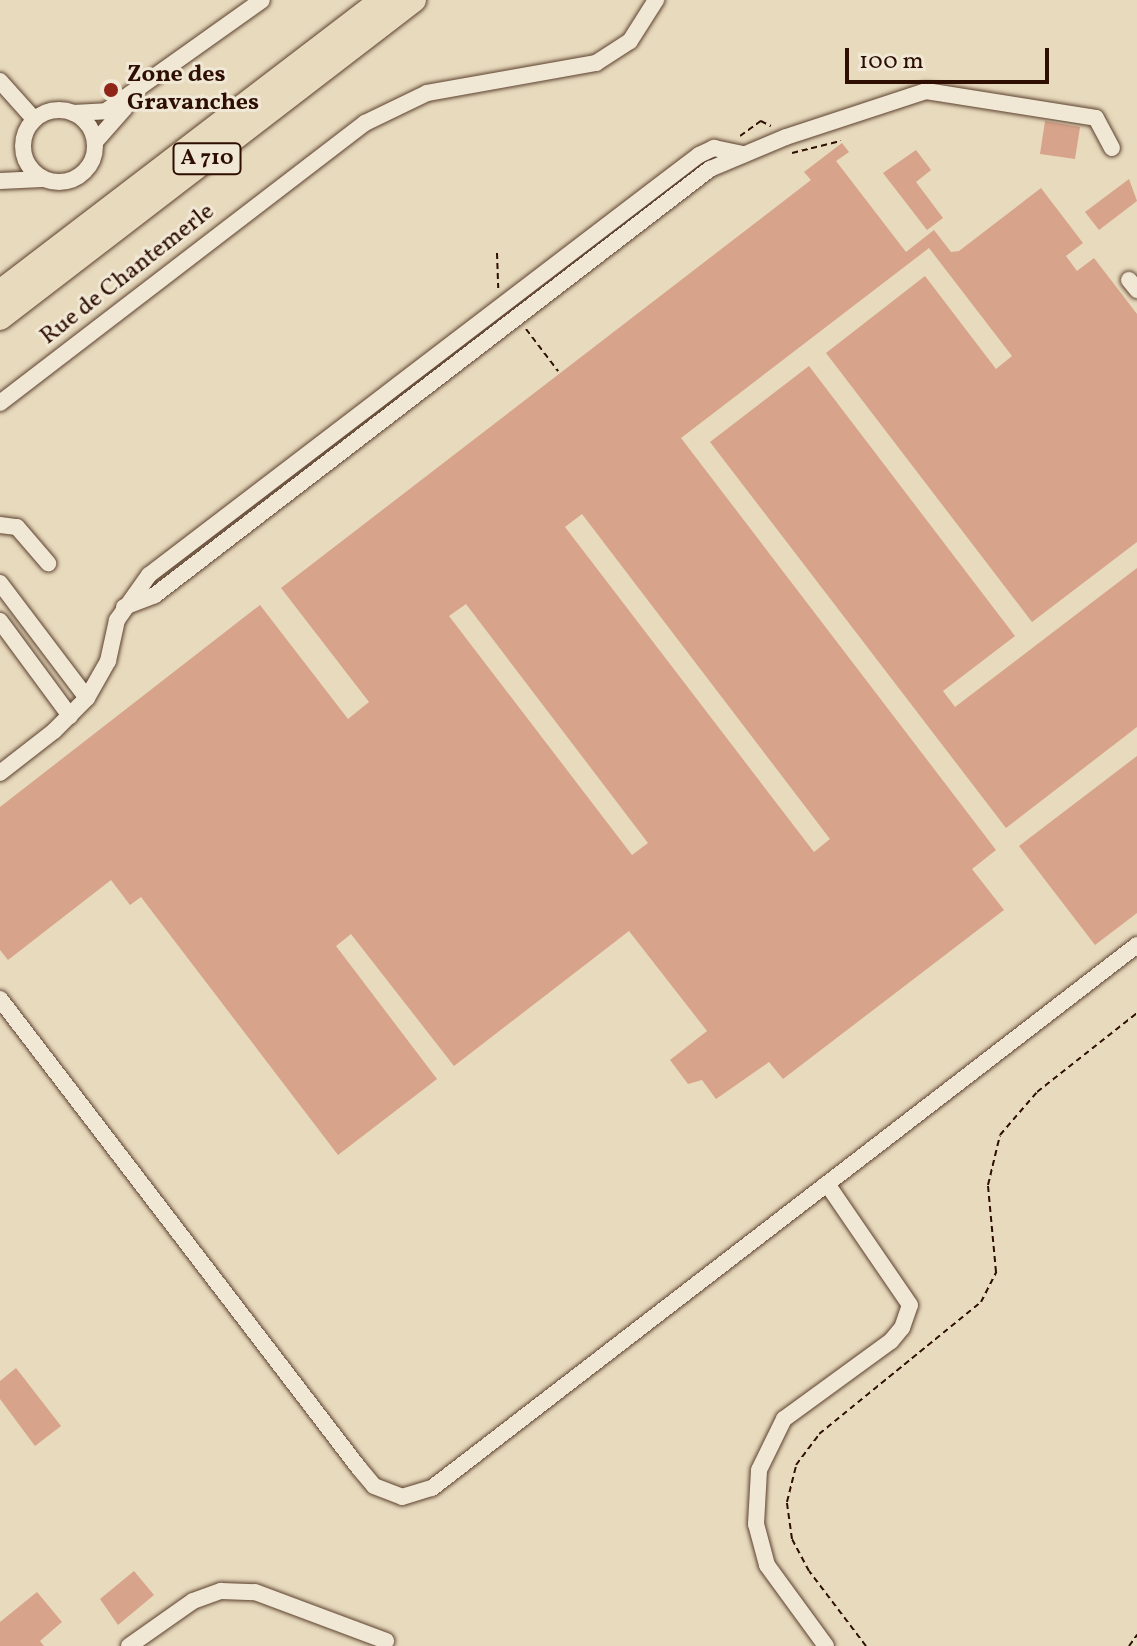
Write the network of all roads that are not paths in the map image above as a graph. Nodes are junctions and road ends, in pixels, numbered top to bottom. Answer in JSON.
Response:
{"nodes":[{"id":1,"x":262,"y":0,"type":"edge"},
{"id":2,"x":382,"y":0,"type":"edge"},
{"id":3,"x":414,"y":0,"type":"edge"},
{"id":4,"x":656,"y":0,"type":"edge"},
{"id":5,"x":156,"y":78,"type":"junction"},
{"id":6,"x":0,"y":81,"type":"edge"},
{"id":7,"x":73,"y":113,"type":"junction"},
{"id":8,"x":34,"y":119,"type":"junction"},
{"id":9,"x":24,"y":137,"type":"junction"},
{"id":10,"x":95,"y":142,"type":"junction"},
{"id":11,"x":1112,"y":148,"type":"dead end"},
{"id":12,"x":0,"y":179,"type":"edge"},
{"id":13,"x":48,"y":180,"type":"junction"},
{"id":14,"x":0,"y":292,"type":"edge"},
{"id":15,"x":0,"y":318,"type":"edge"},
{"id":16,"x":0,"y":403,"type":"edge"},
{"id":17,"x":0,"y":525,"type":"edge"},
{"id":18,"x":48,"y":563,"type":"dead end"},
{"id":19,"x":0,"y":583,"type":"edge"},
{"id":20,"x":0,"y":621,"type":"edge"},
{"id":21,"x":87,"y":698,"type":"junction"},
{"id":22,"x":70,"y":716,"type":"junction"},
{"id":23,"x":0,"y":773,"type":"edge"},
{"id":24,"x":1137,"y":945,"type":"edge"},
{"id":25,"x":0,"y":999,"type":"edge"},
{"id":26,"x":827,"y":1184,"type":"junction"},
{"id":27,"x":386,"y":1641,"type":"dead end"},
{"id":28,"x":129,"y":1646,"type":"edge"},
{"id":29,"x":826,"y":1646,"type":"edge"}],
"edges":[{"from":1,"to":5,"type":"street"},
{"from":2,"to":14,"type":"highway","number":"A 710"},
{"from":3,"to":15,"type":"highway","number":"A 710"},
{"from":4,"to":16,"type":"street","name":"Rue de Chantemerle"},
{"from":5,"to":7,"type":"street"},
{"from":5,"to":10,"type":"street"},
{"from":6,"to":8,"type":"street"},
{"from":7,"to":8,"type":"street"},
{"from":7,"to":10,"type":"street"},
{"from":8,"to":9,"type":"street"},
{"from":9,"to":12,"type":"street"},
{"from":9,"to":13,"type":"street"},
{"from":10,"to":13,"type":"street"},
{"from":11,"to":21,"type":"street"},
{"from":12,"to":13,"type":"street"},
{"from":17,"to":18,"type":"street"},
{"from":19,"to":21,"type":"street"},
{"from":20,"to":22,"type":"street"},
{"from":21,"to":22,"type":"street"},
{"from":22,"to":23,"type":"street"},
{"from":24,"to":26,"type":"street"},
{"from":25,"to":26,"type":"street"},
{"from":26,"to":29,"type":"street"},
{"from":27,"to":28,"type":"street"}]}
